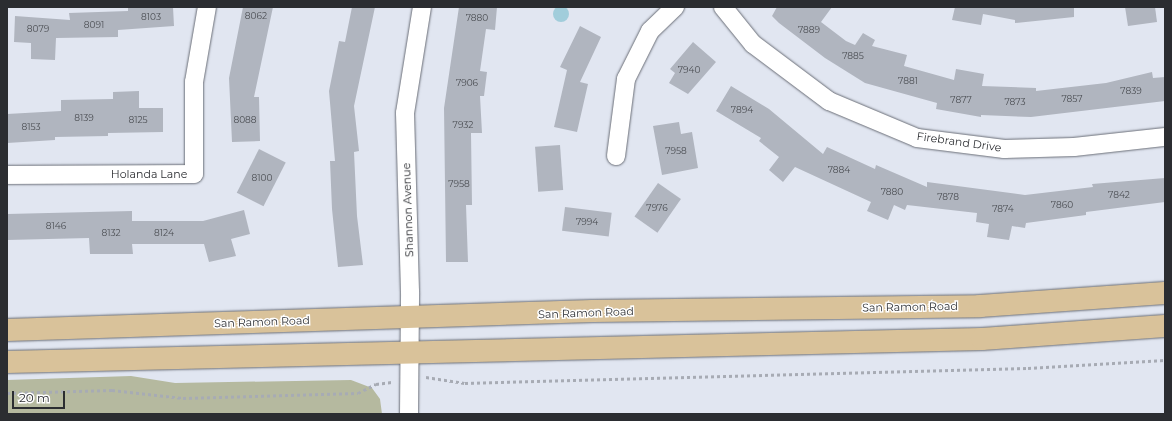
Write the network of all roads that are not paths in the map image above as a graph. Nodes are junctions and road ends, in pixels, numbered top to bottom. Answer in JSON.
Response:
{"nodes":[{"id":1,"x":207,"y":7,"type":"edge"},
{"id":2,"x":422,"y":7,"type":"edge"},
{"id":3,"x":675,"y":7,"type":"edge"},
{"id":4,"x":724,"y":7,"type":"edge"},
{"id":5,"x":1165,"y":137,"type":"edge"},
{"id":6,"x":616,"y":156,"type":"dead end"},
{"id":7,"x":7,"y":175,"type":"edge"},
{"id":8,"x":1165,"y":293,"type":"edge"},
{"id":9,"x":410,"y":318,"type":"junction"},
{"id":10,"x":1165,"y":326,"type":"edge"},
{"id":11,"x":7,"y":330,"type":"edge"},
{"id":12,"x":410,"y":352,"type":"junction"},
{"id":13,"x":7,"y":362,"type":"edge"},
{"id":14,"x":409,"y":414,"type":"edge"}],
"edges":[{"from":1,"to":7,"type":"street","name":"Holanda Lane"},
{"from":2,"to":9,"type":"street","name":"Shannon Avenue"},
{"from":3,"to":6,"type":"street"},
{"from":4,"to":5,"type":"street","name":"Firebrand Drive"},
{"from":8,"to":9,"type":"main road","name":"San Ramon Road"},
{"from":9,"to":11,"type":"main road","name":"San Ramon Road"},
{"from":9,"to":12,"type":"street","name":"Shannon Avenue"},
{"from":10,"to":12,"type":"main road"},
{"from":12,"to":13,"type":"main road"},
{"from":12,"to":14,"type":"street","name":"Shannon Avenue"}]}
